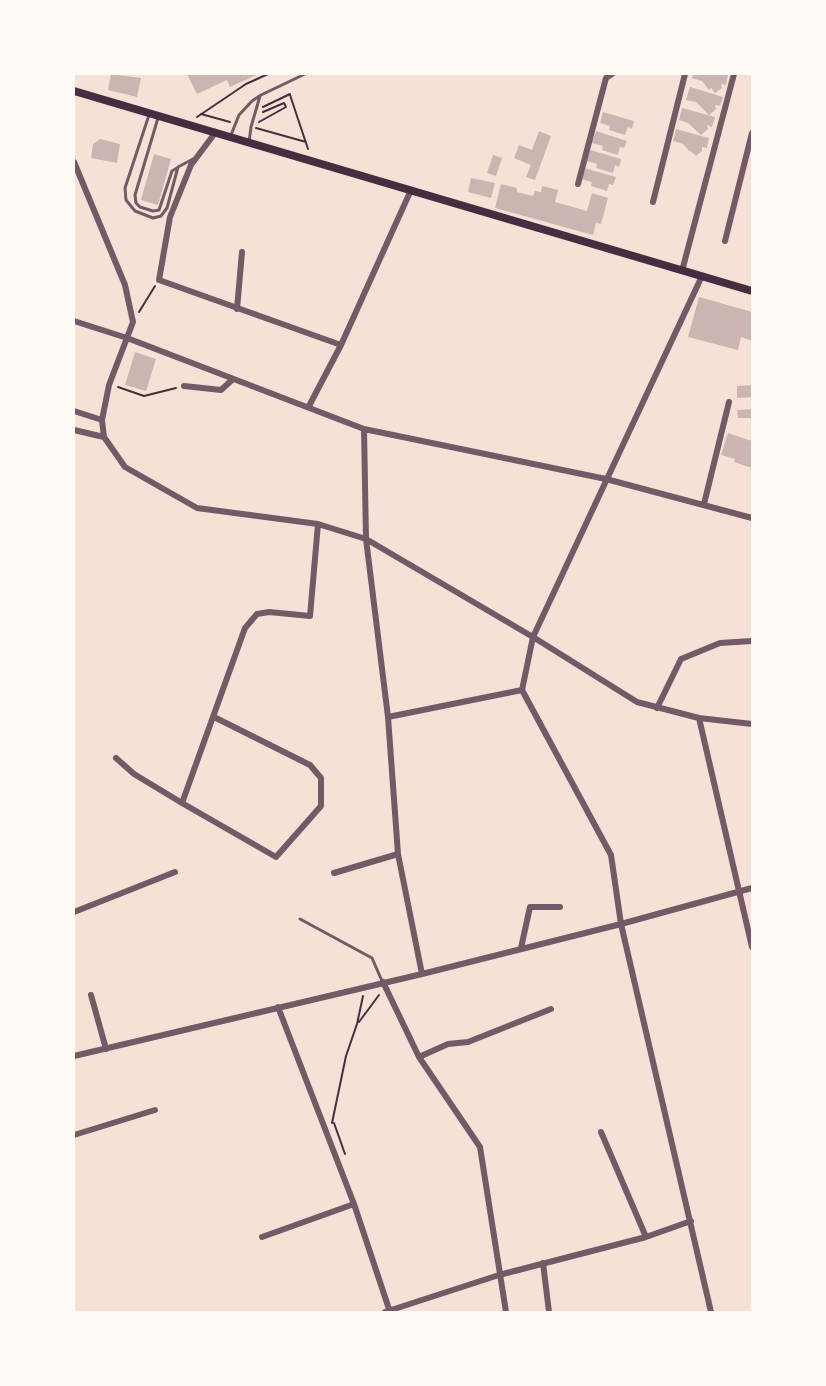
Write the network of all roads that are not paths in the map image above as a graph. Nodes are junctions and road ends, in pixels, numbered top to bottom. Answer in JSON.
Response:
{"nodes":[{"id":1,"x":305,"y":74,"type":"edge"},
{"id":2,"x":612,"y":74,"type":"edge"},
{"id":3,"x":685,"y":74,"type":"edge"},
{"id":4,"x":734,"y":74,"type":"edge"},
{"id":5,"x":74,"y":92,"type":"edge"},
{"id":6,"x":261,"y":95,"type":"junction"},
{"id":7,"x":149,"y":113,"type":"junction"},
{"id":8,"x":159,"y":116,"type":"junction"},
{"id":9,"x":215,"y":133,"type":"junction"},
{"id":10,"x":753,"y":133,"type":"edge"},
{"id":11,"x":230,"y":137,"type":"junction"},
{"id":12,"x":249,"y":142,"type":"junction"},
{"id":13,"x":198,"y":156,"type":"junction"},
{"id":14,"x":74,"y":162,"type":"edge"},
{"id":15,"x":178,"y":167,"type":"junction"},
{"id":16,"x":578,"y":184,"type":"dead end"},
{"id":17,"x":411,"y":190,"type":"junction"},
{"id":18,"x":653,"y":202,"type":"dead end"},
{"id":19,"x":725,"y":242,"type":"dead end"},
{"id":20,"x":242,"y":252,"type":"dead end"},
{"id":21,"x":682,"y":270,"type":"junction"},
{"id":22,"x":702,"y":276,"type":"junction"},
{"id":23,"x":753,"y":291,"type":"edge"},
{"id":24,"x":237,"y":309,"type":"junction"},
{"id":25,"x":74,"y":321,"type":"edge"},
{"id":26,"x":127,"y":338,"type":"junction"},
{"id":27,"x":341,"y":345,"type":"junction"},
{"id":28,"x":232,"y":380,"type":"junction"},
{"id":29,"x":184,"y":386,"type":"road end"},
{"id":30,"x":729,"y":402,"type":"dead end"},
{"id":31,"x":309,"y":406,"type":"junction"},
{"id":32,"x":74,"y":411,"type":"edge"},
{"id":33,"x":102,"y":420,"type":"junction"},
{"id":34,"x":364,"y":429,"type":"junction"},
{"id":35,"x":74,"y":430,"type":"edge"},
{"id":36,"x":104,"y":437,"type":"junction"},
{"id":37,"x":606,"y":479,"type":"junction"},
{"id":38,"x":704,"y":504,"type":"junction"},
{"id":39,"x":753,"y":518,"type":"edge"},
{"id":40,"x":318,"y":524,"type":"junction"},
{"id":41,"x":366,"y":539,"type":"junction"},
{"id":42,"x":533,"y":637,"type":"junction"},
{"id":43,"x":753,"y":641,"type":"edge"},
{"id":44,"x":522,"y":690,"type":"junction"},
{"id":45,"x":657,"y":708,"type":"junction"},
{"id":46,"x":214,"y":717,"type":"junction"},
{"id":47,"x":388,"y":717,"type":"junction"},
{"id":48,"x":699,"y":718,"type":"junction"},
{"id":49,"x":753,"y":724,"type":"edge"},
{"id":50,"x":116,"y":758,"type":"dead end"},
{"id":51,"x":182,"y":803,"type":"junction"},
{"id":52,"x":398,"y":854,"type":"junction"},
{"id":53,"x":175,"y":872,"type":"dead end"},
{"id":54,"x":334,"y":873,"type":"dead end"},
{"id":55,"x":753,"y":888,"type":"edge"},
{"id":56,"x":739,"y":891,"type":"junction"},
{"id":57,"x":560,"y":908,"type":"dead end"},
{"id":58,"x":74,"y":912,"type":"edge"},
{"id":59,"x":300,"y":920,"type":"dead end"},
{"id":60,"x":621,"y":924,"type":"junction"},
{"id":61,"x":753,"y":947,"type":"edge"},
{"id":62,"x":520,"y":948,"type":"junction"},
{"id":63,"x":422,"y":974,"type":"junction"},
{"id":64,"x":384,"y":985,"type":"junction"},
{"id":65,"x":91,"y":995,"type":"dead end"},
{"id":66,"x":278,"y":1007,"type":"junction"},
{"id":67,"x":551,"y":1009,"type":"dead end"},
{"id":68,"x":106,"y":1049,"type":"junction"},
{"id":69,"x":74,"y":1056,"type":"edge"},
{"id":70,"x":418,"y":1057,"type":"junction"},
{"id":71,"x":155,"y":1110,"type":"dead end"},
{"id":72,"x":601,"y":1132,"type":"dead end"},
{"id":73,"x":74,"y":1135,"type":"edge"},
{"id":74,"x":354,"y":1204,"type":"junction"},
{"id":75,"x":691,"y":1221,"type":"junction"},
{"id":76,"x":262,"y":1237,"type":"dead end"},
{"id":77,"x":646,"y":1237,"type":"junction"},
{"id":78,"x":543,"y":1263,"type":"junction"},
{"id":79,"x":499,"y":1275,"type":"junction"},
{"id":80,"x":389,"y":1312,"type":"edge"},
{"id":81,"x":506,"y":1312,"type":"edge"},
{"id":82,"x":549,"y":1312,"type":"edge"},
{"id":83,"x":711,"y":1312,"type":"edge"}],
"edges":[{"from":1,"to":6,"type":"lane"},
{"from":2,"to":16,"type":"street"},
{"from":3,"to":18,"type":"street"},
{"from":4,"to":21,"type":"street"},
{"from":5,"to":7,"type":"main road"},
{"from":6,"to":11,"type":"lane"},
{"from":6,"to":12,"type":"lane"},
{"from":7,"to":8,"type":"main road"},
{"from":7,"to":15,"type":"lane"},
{"from":8,"to":9,"type":"main road"},
{"from":8,"to":15,"type":"lane"},
{"from":9,"to":11,"type":"main road"},
{"from":9,"to":13,"type":"street"},
{"from":10,"to":19,"type":"street"},
{"from":11,"to":12,"type":"main road"},
{"from":12,"to":17,"type":"main road"},
{"from":13,"to":15,"type":"lane"},
{"from":13,"to":24,"type":"street"},
{"from":14,"to":26,"type":"street"},
{"from":17,"to":21,"type":"main road"},
{"from":17,"to":27,"type":"street"},
{"from":20,"to":24,"type":"street"},
{"from":21,"to":22,"type":"main road"},
{"from":22,"to":23,"type":"main road"},
{"from":22,"to":37,"type":"street"},
{"from":24,"to":27,"type":"street"},
{"from":25,"to":26,"type":"street"},
{"from":26,"to":28,"type":"street"},
{"from":26,"to":33,"type":"street"},
{"from":27,"to":31,"type":"street"},
{"from":28,"to":29,"type":"street"},
{"from":28,"to":31,"type":"street"},
{"from":30,"to":38,"type":"street"},
{"from":31,"to":34,"type":"street"},
{"from":32,"to":33,"type":"street"},
{"from":33,"to":36,"type":"street"},
{"from":34,"to":37,"type":"street"},
{"from":34,"to":41,"type":"street"},
{"from":35,"to":36,"type":"street"},
{"from":36,"to":40,"type":"street"},
{"from":37,"to":38,"type":"street"},
{"from":37,"to":42,"type":"street"},
{"from":38,"to":39,"type":"street"},
{"from":40,"to":41,"type":"street"},
{"from":40,"to":46,"type":"street"},
{"from":41,"to":42,"type":"street"},
{"from":41,"to":47,"type":"street"},
{"from":42,"to":44,"type":"street"},
{"from":42,"to":45,"type":"street"},
{"from":43,"to":45,"type":"street"},
{"from":44,"to":47,"type":"street"},
{"from":44,"to":60,"type":"street"},
{"from":45,"to":48,"type":"street"},
{"from":46,"to":51,"type":"street"},
{"from":46,"to":51,"type":"street"},
{"from":47,"to":52,"type":"street"},
{"from":48,"to":49,"type":"street"},
{"from":48,"to":56,"type":"street"},
{"from":50,"to":51,"type":"street"},
{"from":52,"to":54,"type":"street"},
{"from":52,"to":63,"type":"street"},
{"from":53,"to":58,"type":"street"},
{"from":55,"to":56,"type":"street"},
{"from":56,"to":60,"type":"street"},
{"from":56,"to":61,"type":"street"},
{"from":57,"to":62,"type":"street"},
{"from":59,"to":64,"type":"lane"},
{"from":60,"to":62,"type":"street"},
{"from":60,"to":75,"type":"street"},
{"from":62,"to":63,"type":"street"},
{"from":63,"to":64,"type":"street"},
{"from":64,"to":66,"type":"street"},
{"from":64,"to":70,"type":"street"},
{"from":65,"to":68,"type":"street"},
{"from":66,"to":68,"type":"street"},
{"from":66,"to":74,"type":"street"},
{"from":67,"to":70,"type":"street"},
{"from":68,"to":69,"type":"street"},
{"from":70,"to":79,"type":"street"},
{"from":71,"to":73,"type":"street"},
{"from":72,"to":77,"type":"street"},
{"from":74,"to":76,"type":"street"},
{"from":74,"to":80,"type":"street"},
{"from":75,"to":77,"type":"street"},
{"from":75,"to":83,"type":"street"},
{"from":77,"to":78,"type":"street"},
{"from":78,"to":79,"type":"street"},
{"from":78,"to":82,"type":"street"},
{"from":79,"to":80,"type":"street"},
{"from":79,"to":81,"type":"street"}]}
